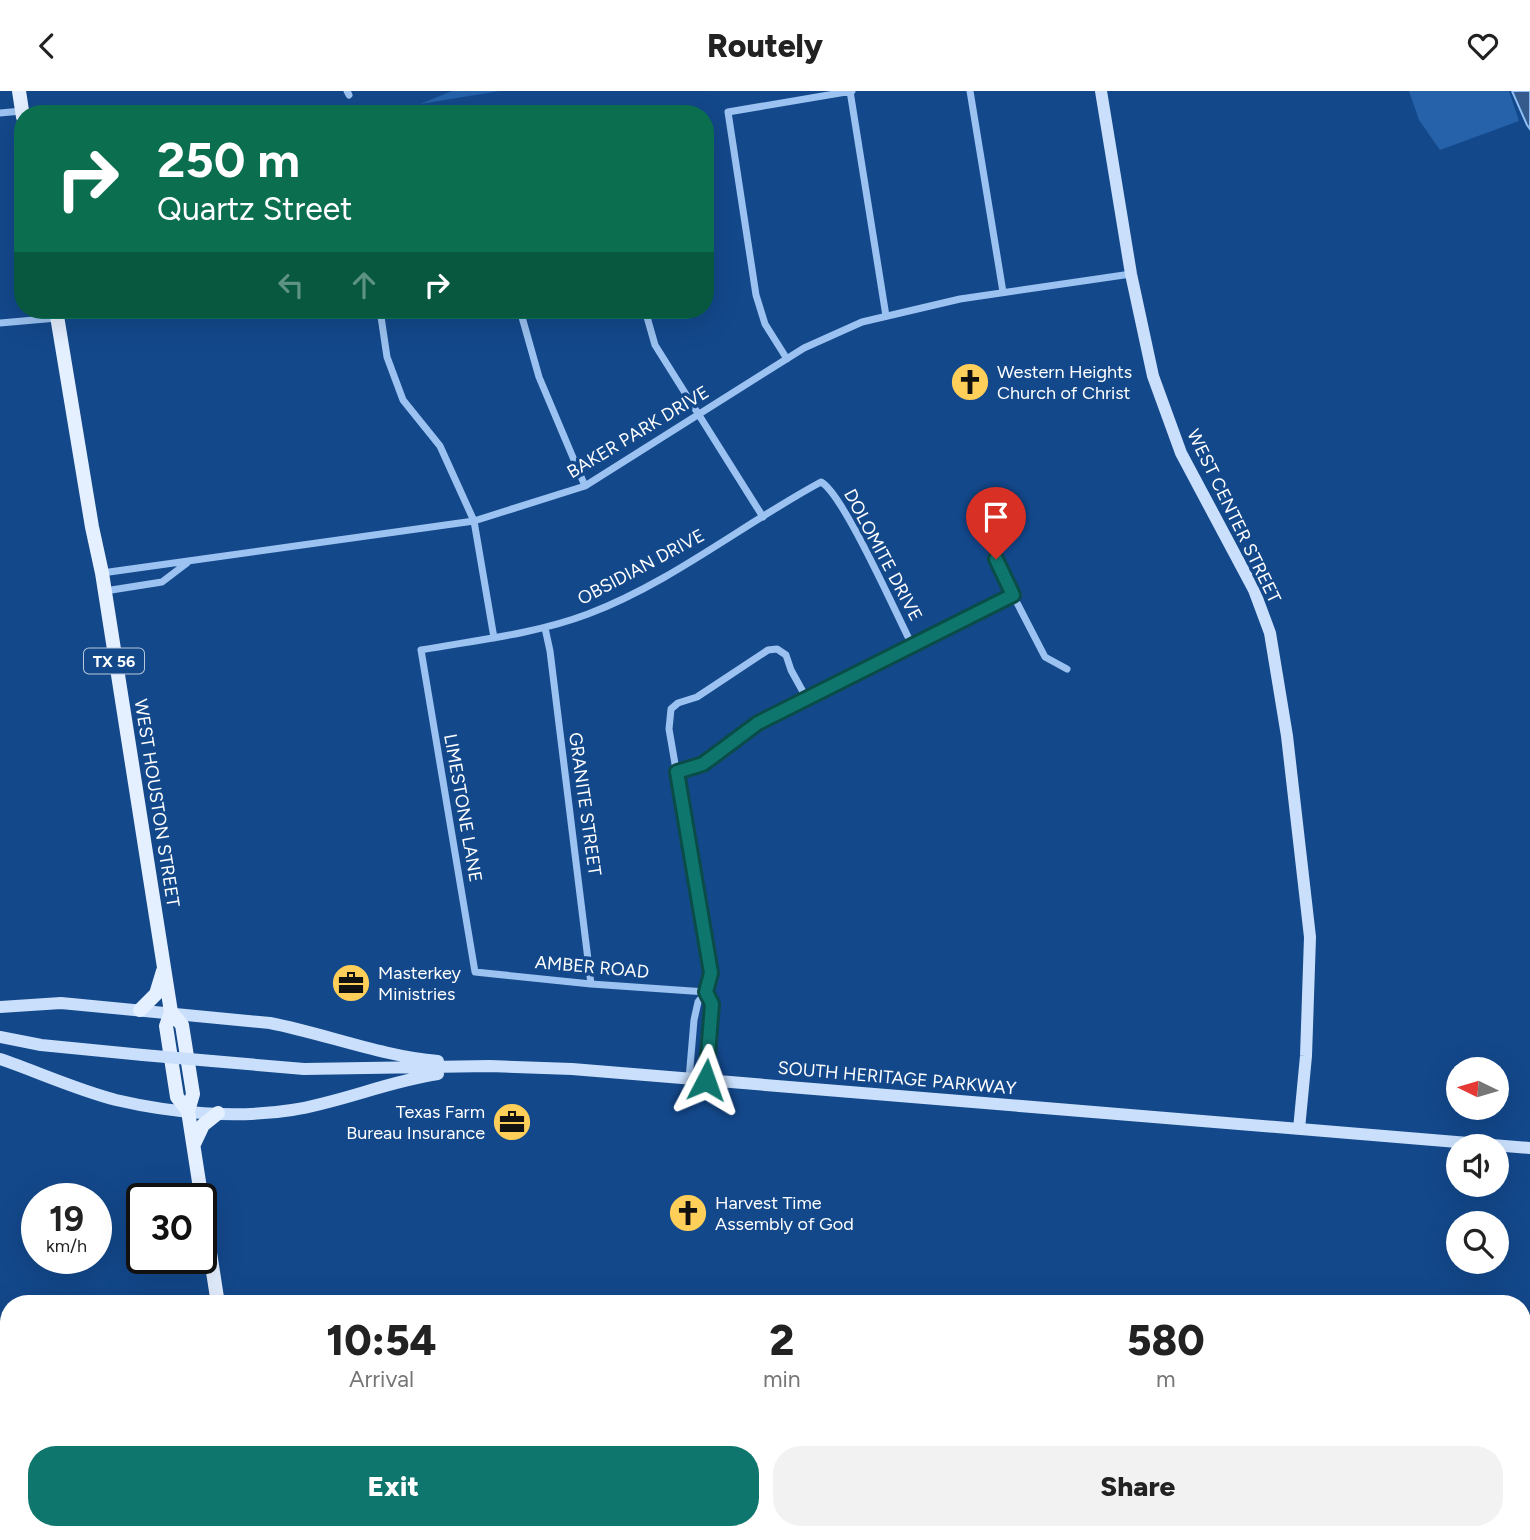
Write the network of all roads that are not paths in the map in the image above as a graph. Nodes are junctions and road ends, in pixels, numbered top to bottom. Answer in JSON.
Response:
{"nodes":[{"id":1,"x":851,"y":91,"type":"edge"},
{"id":2,"x":970,"y":91,"type":"edge"},
{"id":3,"x":1101,"y":91,"type":"edge"},
{"id":4,"x":1131,"y":274,"type":"junction"},
{"id":5,"x":1003,"y":292,"type":"junction"},
{"id":6,"x":887,"y":316,"type":"junction"},
{"id":7,"x":25,"y":319,"type":"edge"},
{"id":8,"x":58,"y":319,"type":"edge"},
{"id":9,"x":381,"y":319,"type":"edge"},
{"id":10,"x":523,"y":319,"type":"edge"},
{"id":11,"x":648,"y":319,"type":"edge"},
{"id":12,"x":0,"y":323,"type":"edge"},
{"id":13,"x":787,"y":359,"type":"junction"},
{"id":14,"x":699,"y":416,"type":"junction"},
{"id":15,"x":821,"y":482,"type":"joint"},
{"id":16,"x":585,"y":486,"type":"junction"},
{"id":17,"x":989,"y":512,"type":"dead end"},
{"id":18,"x":763,"y":517,"type":"junction"},
{"id":19,"x":474,"y":521,"type":"junction"},
{"id":20,"x":189,"y":561,"type":"junction"},
{"id":21,"x":102,"y":573,"type":"junction"},
{"id":22,"x":104,"y":591,"type":"junction"},
{"id":23,"x":1013,"y":595,"type":"junction"},
{"id":24,"x":545,"y":628,"type":"junction"},
{"id":25,"x":494,"y":638,"type":"junction"},
{"id":26,"x":913,"y":647,"type":"junction"},
{"id":27,"x":421,"y":650,"type":"joint"},
{"id":28,"x":1067,"y":669,"type":"dead end"},
{"id":29,"x":807,"y":699,"type":"junction"},
{"id":30,"x":677,"y":772,"type":"junction"},
{"id":31,"x":164,"y":967,"type":"junction"},
{"id":32,"x":475,"y":972,"type":"joint"},
{"id":33,"x":591,"y":985,"type":"junction"},
{"id":34,"x":706,"y":992,"type":"junction"},
{"id":35,"x":0,"y":1007,"type":"edge"},
{"id":36,"x":140,"y":1010,"type":"junction"},
{"id":37,"x":171,"y":1012,"type":"junction"},
{"id":38,"x":0,"y":1037,"type":"edge"},
{"id":39,"x":0,"y":1059,"type":"edge"},
{"id":40,"x":490,"y":1066,"type":"junction"},
{"id":41,"x":689,"y":1079,"type":"junction"},
{"id":42,"x":706,"y":1080,"type":"junction"},
{"id":43,"x":188,"y":1111,"type":"junction"},
{"id":44,"x":218,"y":1113,"type":"junction"},
{"id":45,"x":1299,"y":1129,"type":"junction"},
{"id":46,"x":194,"y":1145,"type":"junction"},
{"id":47,"x":1530,"y":1148,"type":"edge"},
{"id":48,"x":217,"y":1295,"type":"edge"}],
"edges":[{"from":1,"to":6,"type":"street"},
{"from":1,"to":13,"type":"street"},
{"from":2,"to":5,"type":"street"},
{"from":3,"to":4,"type":"main road","name":"WEST CENTER STREET"},
{"from":4,"to":5,"type":"street","name":"BAKER PARK DRIVE"},
{"from":4,"to":45,"type":"main road","name":"WEST CENTER STREET"},
{"from":5,"to":6,"type":"street","name":"BAKER PARK DRIVE"},
{"from":6,"to":13,"type":"street","name":"BAKER PARK DRIVE"},
{"from":7,"to":12,"type":"street"},
{"from":8,"to":21,"type":"main road","name":"WEST HOUSTON STREET","number":"TX 56"},
{"from":9,"to":19,"type":"street"},
{"from":10,"to":16,"type":"street"},
{"from":11,"to":14,"type":"street"},
{"from":13,"to":14,"type":"street","name":"BAKER PARK DRIVE"},
{"from":14,"to":16,"type":"street","name":"BAKER PARK DRIVE"},
{"from":14,"to":18,"type":"street"},
{"from":15,"to":18,"type":"street","name":"OBSIDIAN DRIVE"},
{"from":15,"to":26,"type":"street","name":"DOLOMITE DRIVE"},
{"from":16,"to":19,"type":"street","name":"BAKER PARK DRIVE"},
{"from":17,"to":23,"type":"street"},
{"from":18,"to":24,"type":"street","name":"OBSIDIAN DRIVE"},
{"from":19,"to":20,"type":"street","name":"BAKER PARK DRIVE"},
{"from":19,"to":25,"type":"street"},
{"from":20,"to":21,"type":"street","name":"BAKER PARK DRIVE"},
{"from":20,"to":22,"type":"street"},
{"from":21,"to":22,"type":"main road","name":"WEST HOUSTON STREET","number":"TX 56"},
{"from":22,"to":31,"type":"main road","name":"WEST HOUSTON STREET","number":"TX 56"},
{"from":23,"to":26,"type":"street"},
{"from":23,"to":28,"type":"street"},
{"from":24,"to":25,"type":"street","name":"OBSIDIAN DRIVE"},
{"from":24,"to":33,"type":"street","name":"GRANITE STREET"},
{"from":25,"to":27,"type":"street","name":"OBSIDIAN DRIVE"},
{"from":26,"to":29,"type":"street"},
{"from":27,"to":32,"type":"street","name":"LIMESTONE LANE"},
{"from":29,"to":30,"type":"street"},
{"from":29,"to":30,"type":"street"},
{"from":30,"to":34,"type":"street"},
{"from":31,"to":36,"type":"main road"},
{"from":31,"to":37,"type":"main road","name":"WEST HOUSTON STREET","number":"TX 56"},
{"from":32,"to":33,"type":"street","name":"AMBER ROAD"},
{"from":33,"to":34,"type":"street","name":"AMBER ROAD"},
{"from":34,"to":41,"type":"street"},
{"from":34,"to":42,"type":"street"},
{"from":35,"to":36,"type":"main road"},
{"from":36,"to":37,"type":"main road"},
{"from":37,"to":40,"type":"main road"},
{"from":37,"to":43,"type":"main road","name":"WEST HOUSTON STREET","number":"TX 56"},
{"from":38,"to":40,"type":"main road","name":"SOUTH HERITAGE PARKWAY","bridge":true},
{"from":39,"to":43,"type":"main road"},
{"from":40,"to":41,"type":"main road","name":"SOUTH HERITAGE PARKWAY"},
{"from":40,"to":44,"type":"main road"},
{"from":41,"to":42,"type":"main road","name":"SOUTH HERITAGE PARKWAY"},
{"from":42,"to":45,"type":"main road","name":"SOUTH HERITAGE PARKWAY"},
{"from":43,"to":44,"type":"main road"},
{"from":43,"to":46,"type":"main road","name":"WEST HOUSTON STREET","number":"TX 56"},
{"from":44,"to":46,"type":"main road"},
{"from":45,"to":47,"type":"main road","name":"SOUTH HERITAGE PARKWAY"},
{"from":46,"to":48,"type":"main road","name":"WEST HOUSTON STREET","number":"TX 56"}]}
